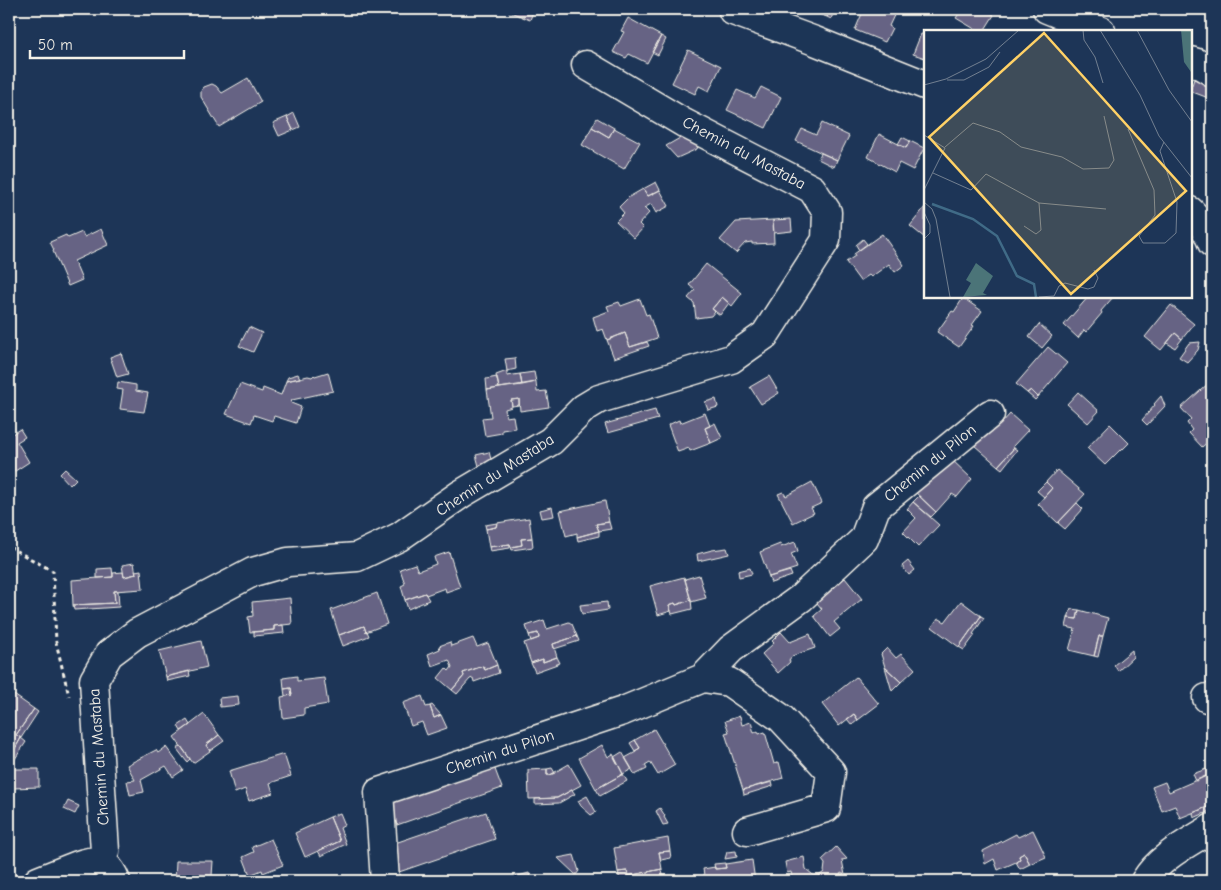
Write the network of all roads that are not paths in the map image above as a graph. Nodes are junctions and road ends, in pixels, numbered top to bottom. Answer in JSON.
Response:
{"nodes":[{"id":1,"x":1047,"y":9,"type":"edge"},
{"id":2,"x":733,"y":11,"type":"dead end"},
{"id":3,"x":1099,"y":30,"type":"edge"},
{"id":4,"x":1191,"y":61,"type":"edge"},
{"id":5,"x":586,"y":65,"type":"dead end"},
{"id":6,"x":1212,"y":72,"type":"edge"},
{"id":7,"x":924,"y":85,"type":"edge"},
{"id":8,"x":1191,"y":212,"type":"edge"},
{"id":9,"x":1212,"y":243,"type":"edge"},
{"id":10,"x":990,"y":414,"type":"dead end"},
{"id":11,"x":704,"y":678,"type":"junction"},
{"id":12,"x":1212,"y":828,"type":"edge"},
{"id":13,"x":748,"y":831,"type":"dead end"},
{"id":14,"x":109,"y":872,"type":"edge"},
{"id":15,"x":38,"y":881,"type":"edge"},
{"id":16,"x":385,"y":881,"type":"edge"},
{"id":17,"x":1145,"y":881,"type":"edge"}],
"edges":[{"from":1,"to":3,"type":"street"},
{"from":2,"to":7,"type":"street"},
{"from":4,"to":6,"type":"street"},
{"from":5,"to":14,"type":"street","name":"Chemin du Mastaba"},
{"from":8,"to":9,"type":"street"},
{"from":10,"to":11,"type":"street","name":"Chemin du Pilon"},
{"from":11,"to":13,"type":"street"},
{"from":11,"to":16,"type":"street","name":"Chemin du Pilon"},
{"from":12,"to":17,"type":"street"},
{"from":14,"to":15,"type":"street"}]}
